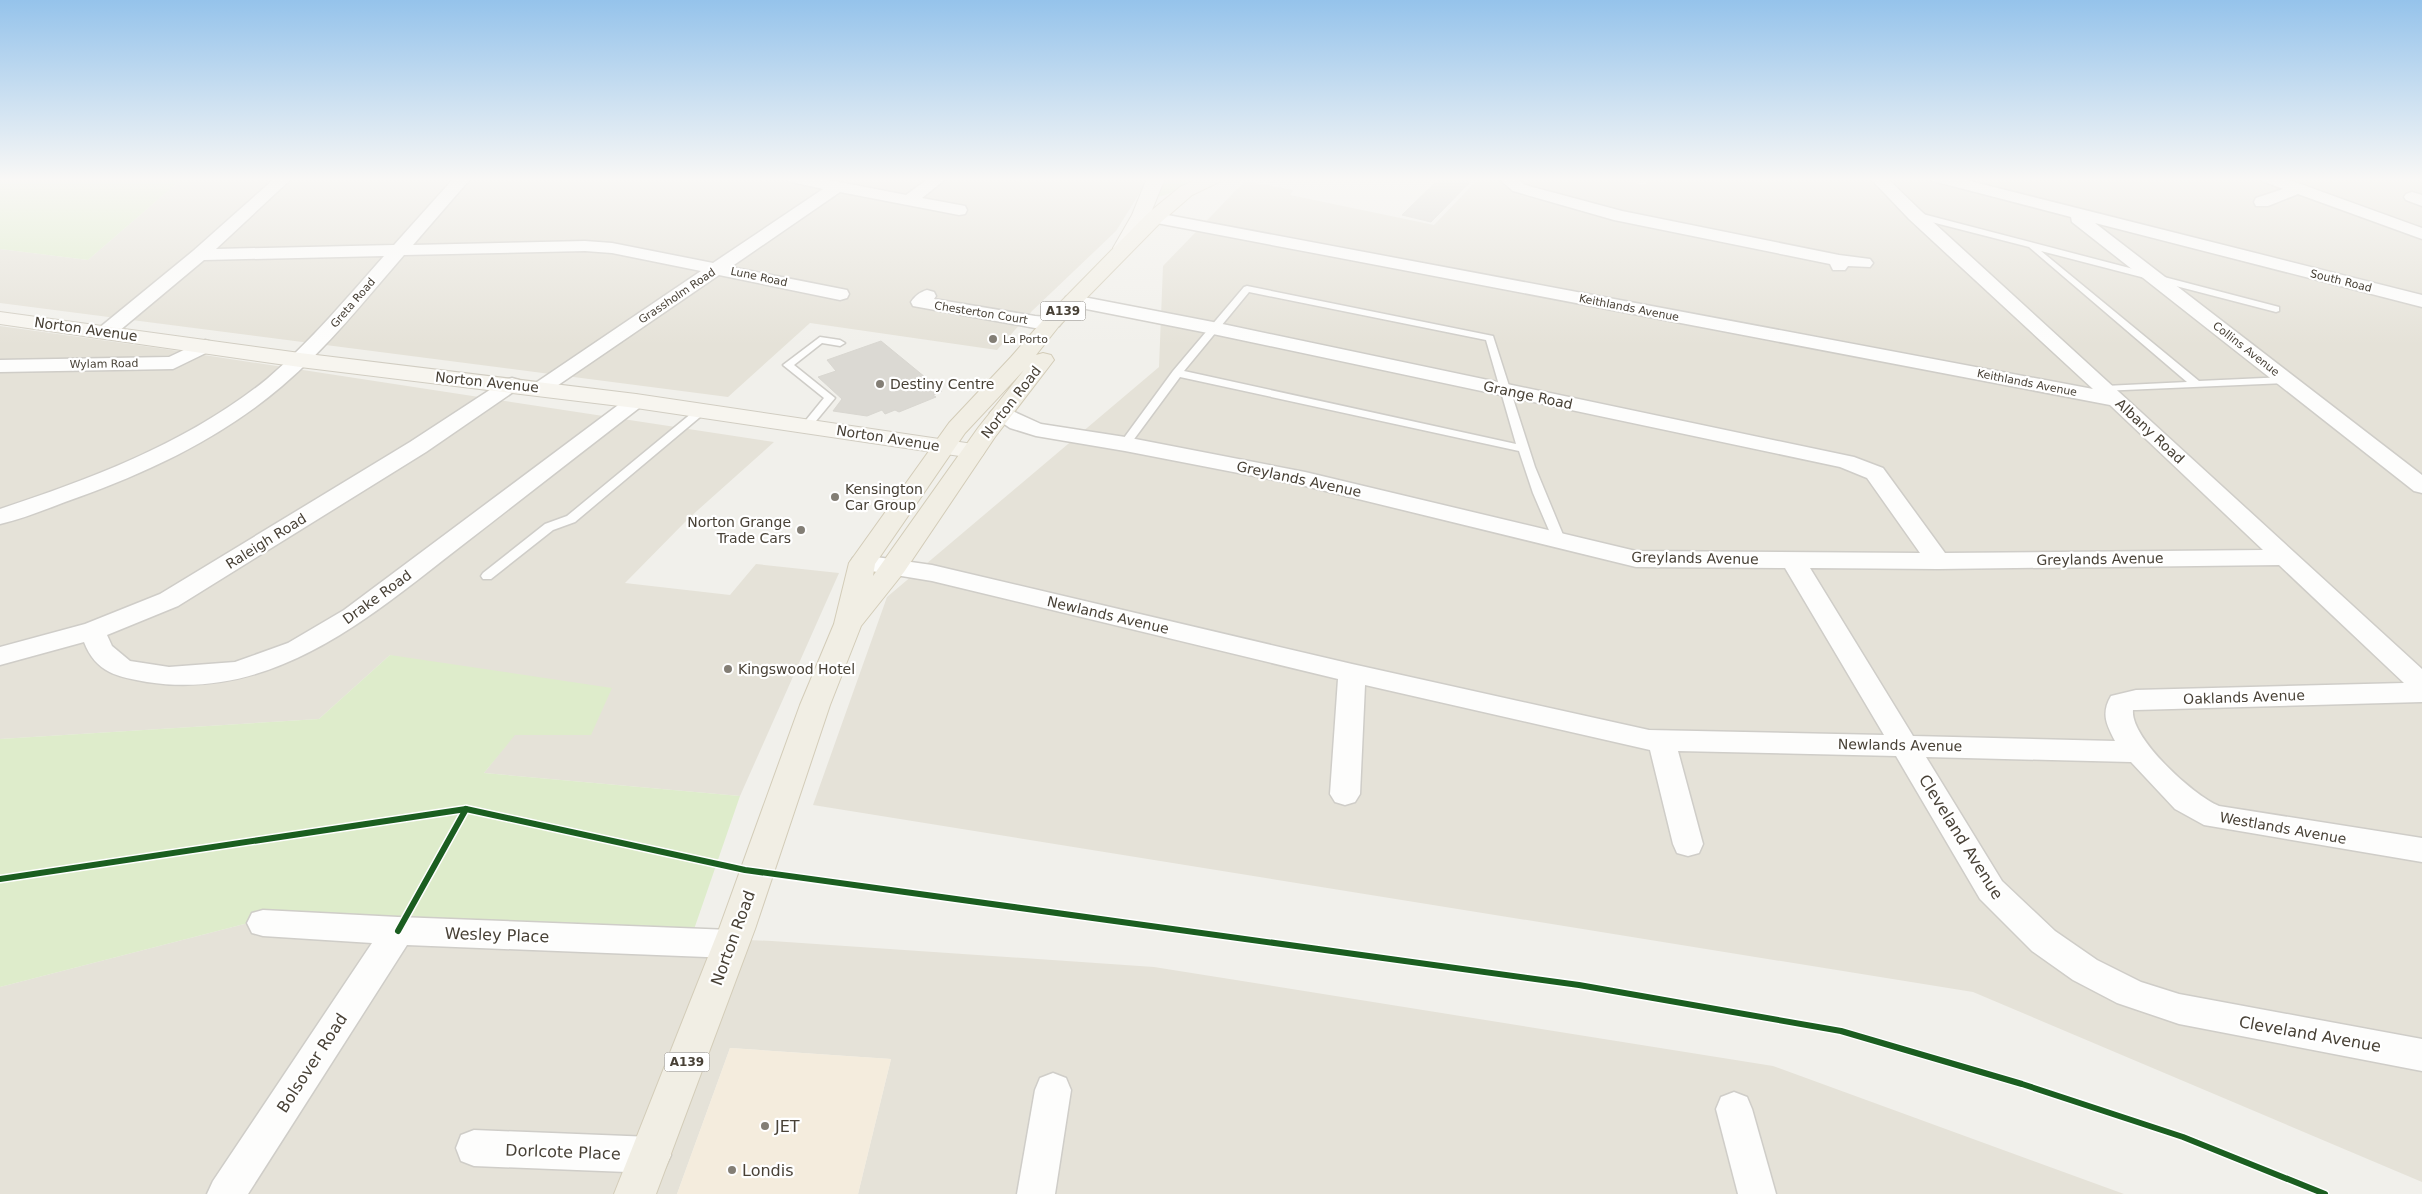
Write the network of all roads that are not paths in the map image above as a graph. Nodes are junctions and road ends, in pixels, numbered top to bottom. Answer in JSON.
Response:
{"nodes":[{"id":1,"x":222,"y":234,"type":"edge"},
{"id":2,"x":414,"y":234,"type":"edge"},
{"id":3,"x":768,"y":234,"type":"edge"},
{"id":4,"x":1139,"y":234,"type":"edge"},
{"id":5,"x":1142,"y":234,"type":"edge"},
{"id":6,"x":1241,"y":234,"type":"edge"},
{"id":7,"x":1703,"y":234,"type":"edge"},
{"id":8,"x":1935,"y":234,"type":"edge"},
{"id":9,"x":1988,"y":234,"type":"edge"},
{"id":10,"x":2099,"y":234,"type":"edge"},
{"id":11,"x":2159,"y":234,"type":"edge"},
{"id":12,"x":2029,"y":244,"type":"junction"},
{"id":13,"x":398,"y":252,"type":"junction"},
{"id":14,"x":199,"y":255,"type":"junction"},
{"id":15,"x":1864,"y":263,"type":"dead end"},
{"id":16,"x":717,"y":268,"type":"junction"},
{"id":17,"x":2152,"y":276,"type":"junction"},
{"id":18,"x":840,"y":294,"type":"dead end"},
{"id":19,"x":927,"y":296,"type":"dead end"},
{"id":20,"x":2422,"y":301,"type":"edge"},
{"id":21,"x":1082,"y":303,"type":"junction"},
{"id":22,"x":2276,"y":309,"type":"dead end"},
{"id":23,"x":0,"y":318,"type":"edge"},
{"id":24,"x":1052,"y":322,"type":"junction"},
{"id":25,"x":1213,"y":328,"type":"junction"},
{"id":26,"x":106,"y":332,"type":"junction"},
{"id":27,"x":840,"y":343,"type":"dead end"},
{"id":28,"x":205,"y":346,"type":"junction"},
{"id":29,"x":300,"y":360,"type":"junction"},
{"id":30,"x":0,"y":366,"type":"edge"},
{"id":31,"x":1177,"y":373,"type":"junction"},
{"id":32,"x":2286,"y":380,"type":"junction"},
{"id":33,"x":512,"y":384,"type":"junction"},
{"id":34,"x":2196,"y":384,"type":"junction"},
{"id":35,"x":541,"y":388,"type":"junction"},
{"id":36,"x":1506,"y":390,"type":"junction"},
{"id":37,"x":2111,"y":394,"type":"junction"},
{"id":38,"x":636,"y":401,"type":"junction"},
{"id":39,"x":702,"y":410,"type":"junction"},
{"id":40,"x":1002,"y":413,"type":"junction"},
{"id":41,"x":807,"y":425,"type":"junction"},
{"id":42,"x":1125,"y":444,"type":"junction"},
{"id":43,"x":943,"y":446,"type":"junction"},
{"id":44,"x":1523,"y":449,"type":"junction"},
{"id":45,"x":973,"y":451,"type":"junction"},
{"id":46,"x":2422,"y":486,"type":"edge"},
{"id":47,"x":0,"y":517,"type":"edge"},
{"id":48,"x":1560,"y":542,"type":"junction"},
{"id":49,"x":2287,"y":557,"type":"junction"},
{"id":50,"x":1793,"y":560,"type":"junction"},
{"id":51,"x":1938,"y":561,"type":"junction"},
{"id":52,"x":862,"y":563,"type":"junction"},
{"id":53,"x":895,"y":566,"type":"junction"},
{"id":54,"x":487,"y":576,"type":"dead end"},
{"id":55,"x":848,"y":624,"type":"junction"},
{"id":56,"x":93,"y":631,"type":"junction"},
{"id":57,"x":0,"y":656,"type":"edge"},
{"id":58,"x":1352,"y":673,"type":"junction"},
{"id":59,"x":2422,"y":684,"type":"edge"},
{"id":60,"x":2422,"y":692,"type":"edge"},
{"id":61,"x":1661,"y":740,"type":"junction"},
{"id":62,"x":1904,"y":745,"type":"junction"},
{"id":63,"x":2139,"y":752,"type":"junction"},
{"id":64,"x":1344,"y":794,"type":"dead end"},
{"id":65,"x":1688,"y":844,"type":"dead end"},
{"id":66,"x":2422,"y":850,"type":"edge"},
{"id":67,"x":263,"y":924,"type":"dead end"},
{"id":68,"x":398,"y":931,"type":"junction"},
{"id":69,"x":734,"y":936,"type":"junction"},
{"id":70,"x":2422,"y":1055,"type":"edge"},
{"id":71,"x":1053,"y":1090,"type":"dead end"},
{"id":72,"x":1734,"y":1109,"type":"dead end"},
{"id":73,"x":474,"y":1148,"type":"dead end"},
{"id":74,"x":652,"y":1155,"type":"junction"},
{"id":75,"x":226,"y":1194,"type":"edge"},
{"id":76,"x":635,"y":1194,"type":"edge"},
{"id":77,"x":1036,"y":1194,"type":"edge"},
{"id":78,"x":1757,"y":1194,"type":"edge"}],
"edges":[{"from":1,"to":14,"type":"street"},
{"from":2,"to":13,"type":"street","name":"Greta Road"},
{"from":3,"to":16,"type":"street","name":"Grassholm Road"},
{"from":4,"to":21,"type":"main road","name":"Norton Road","number":"A139"},
{"from":5,"to":21,"type":"main road","name":"Norton Road","number":"A139"},
{"from":6,"to":37,"type":"street","name":"Keithlands Avenue"},
{"from":7,"to":15,"type":"street"},
{"from":8,"to":37,"type":"street","name":"Albany Road"},
{"from":9,"to":12,"type":"lane"},
{"from":10,"to":17,"type":"street","name":"Collins Avenue"},
{"from":11,"to":20,"type":"street","name":"South Road"},
{"from":12,"to":17,"type":"lane"},
{"from":12,"to":34,"type":"lane"},
{"from":13,"to":14,"type":"street","name":"Lune Road"},
{"from":13,"to":16,"type":"street","name":"Lune Road"},
{"from":13,"to":29,"type":"street","name":"Greta Road"},
{"from":14,"to":26,"type":"street"},
{"from":16,"to":18,"type":"street","name":"Lune Road"},
{"from":16,"to":35,"type":"street","name":"Grassholm Road"},
{"from":17,"to":22,"type":"lane"},
{"from":17,"to":32,"type":"street","name":"Collins Avenue"},
{"from":19,"to":24,"type":"street","name":"Chesterton Court"},
{"from":21,"to":24,"type":"main road","name":"Norton Road","number":"A139"},
{"from":21,"to":25,"type":"street","name":"Grange Road"},
{"from":21,"to":40,"type":"main road","name":"Norton Road","number":"A139"},
{"from":23,"to":26,"type":"street","name":"Norton Avenue"},
{"from":24,"to":43,"type":"main road","name":"Norton Road","number":"A139"},
{"from":25,"to":31,"type":"lane"},
{"from":25,"to":36,"type":"street","name":"Grange Road"},
{"from":25,"to":36,"type":"lane"},
{"from":26,"to":28,"type":"street","name":"Norton Avenue"},
{"from":27,"to":41,"type":"lane"},
{"from":28,"to":29,"type":"street","name":"Norton Avenue"},
{"from":28,"to":30,"type":"street","name":"Wylam Road"},
{"from":29,"to":33,"type":"street","name":"Norton Avenue"},
{"from":29,"to":47,"type":"street","name":"Greta Road"},
{"from":31,"to":42,"type":"lane"},
{"from":31,"to":44,"type":"lane"},
{"from":32,"to":34,"type":"lane"},
{"from":32,"to":46,"type":"street","name":"Collins Avenue"},
{"from":33,"to":35,"type":"street","name":"Norton Avenue"},
{"from":33,"to":56,"type":"street","name":"Raleigh Road"},
{"from":34,"to":37,"type":"lane"},
{"from":35,"to":38,"type":"street","name":"Norton Avenue"},
{"from":36,"to":44,"type":"lane"},
{"from":36,"to":51,"type":"street","name":"Grange Road"},
{"from":37,"to":49,"type":"street","name":"Albany Road"},
{"from":38,"to":39,"type":"street","name":"Norton Avenue"},
{"from":38,"to":56,"type":"street","name":"Drake Road"},
{"from":39,"to":41,"type":"street","name":"Norton Avenue"},
{"from":39,"to":54,"type":"lane"},
{"from":40,"to":42,"type":"street","name":"Greylands Avenue"},
{"from":40,"to":45,"type":"main road","name":"Norton Road","number":"A139"},
{"from":41,"to":43,"type":"street","name":"Norton Avenue"},
{"from":42,"to":48,"type":"street","name":"Greylands Avenue"},
{"from":43,"to":45,"type":"street","name":"Norton Avenue"},
{"from":43,"to":52,"type":"main road","name":"Norton Road","number":"A139"},
{"from":44,"to":48,"type":"lane"},
{"from":45,"to":53,"type":"main road","name":"Norton Road","number":"A139"},
{"from":48,"to":50,"type":"street","name":"Greylands Avenue"},
{"from":49,"to":51,"type":"street","name":"Greylands Avenue"},
{"from":49,"to":59,"type":"street","name":"Albany Road"},
{"from":50,"to":51,"type":"street","name":"Greylands Avenue"},
{"from":50,"to":62,"type":"street","name":"Cleveland Avenue"},
{"from":52,"to":53,"type":"street","name":"Newlands Avenue"},
{"from":52,"to":55,"type":"main road","name":"Norton Road","number":"A139"},
{"from":53,"to":55,"type":"main road","name":"Norton Road","number":"A139"},
{"from":53,"to":58,"type":"street","name":"Newlands Avenue"},
{"from":55,"to":69,"type":"main road","name":"Norton Road","number":"A139"},
{"from":56,"to":57,"type":"street","name":"Raleigh Road"},
{"from":58,"to":61,"type":"street","name":"Newlands Avenue"},
{"from":58,"to":64,"type":"street"},
{"from":60,"to":63,"type":"street","name":"Oaklands Avenue"},
{"from":61,"to":62,"type":"street","name":"Newlands Avenue"},
{"from":61,"to":65,"type":"street"},
{"from":62,"to":63,"type":"street","name":"Newlands Avenue"},
{"from":62,"to":70,"type":"street","name":"Cleveland Avenue"},
{"from":63,"to":66,"type":"street","name":"Westlands Avenue"},
{"from":67,"to":68,"type":"street","name":"Wesley Place"},
{"from":68,"to":69,"type":"street","name":"Wesley Place"},
{"from":68,"to":75,"type":"street","name":"Bolsover Road"},
{"from":69,"to":74,"type":"main road","name":"Norton Road","number":"A139"},
{"from":71,"to":77,"type":"street"},
{"from":72,"to":78,"type":"street"},
{"from":73,"to":74,"type":"street","name":"Dorlcote Place"},
{"from":74,"to":76,"type":"main road","name":"Norton Road","number":"A139"}]}
